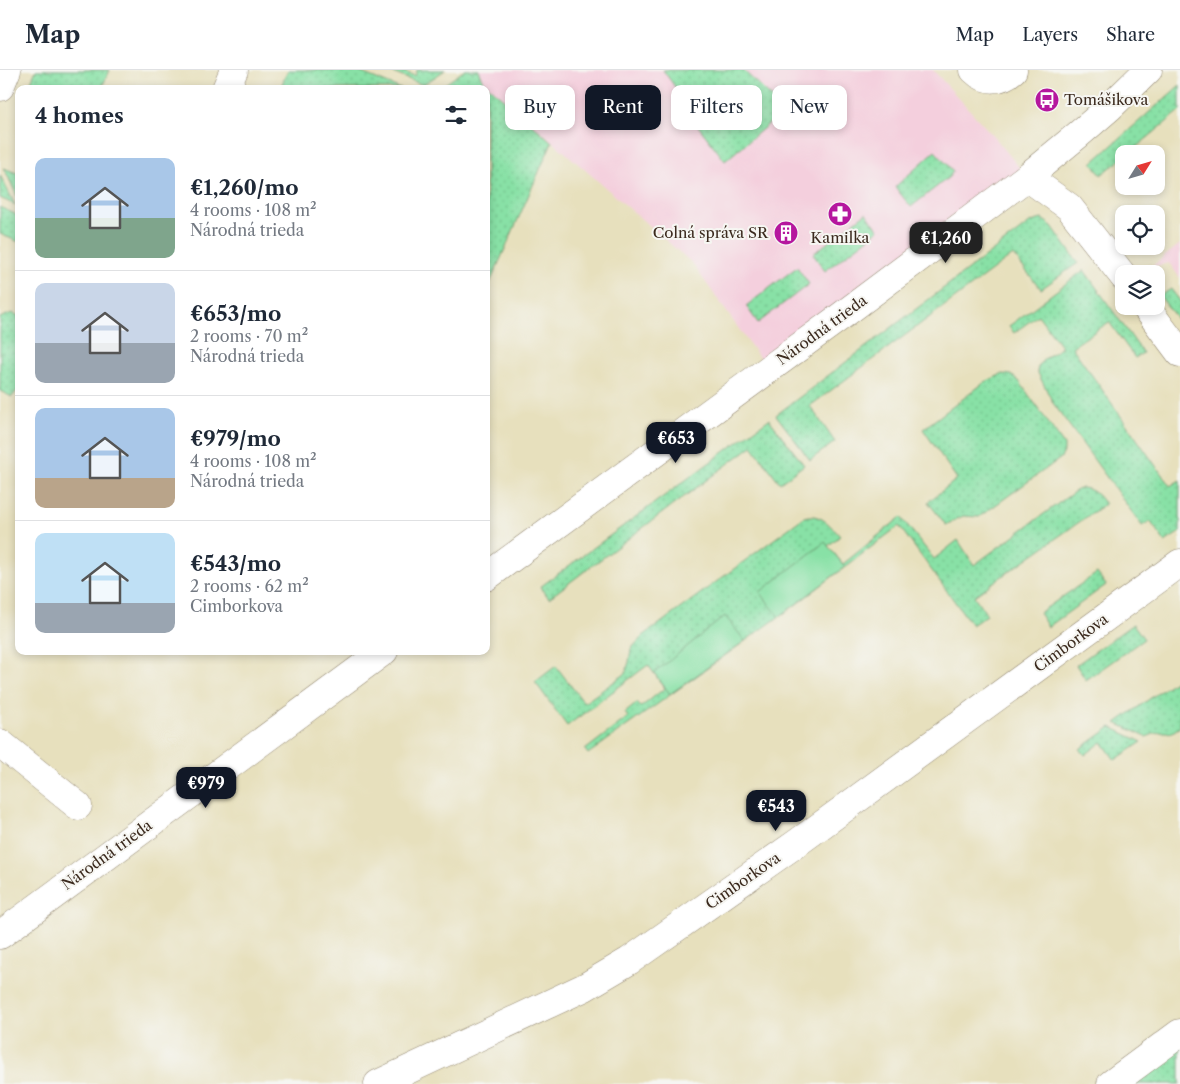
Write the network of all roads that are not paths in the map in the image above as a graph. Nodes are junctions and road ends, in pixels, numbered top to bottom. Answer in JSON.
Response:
{"nodes":[{"id":1,"x":8,"y":70,"type":"edge"},
{"id":2,"x":234,"y":70,"type":"edge"},
{"id":3,"x":974,"y":70,"type":"edge"},
{"id":4,"x":1014,"y":70,"type":"edge"},
{"id":5,"x":1148,"y":70,"type":"edge"},
{"id":6,"x":228,"y":85,"type":"edge"},
{"id":7,"x":0,"y":87,"type":"edge"},
{"id":8,"x":1026,"y":177,"type":"junction"},
{"id":9,"x":1115,"y":266,"type":"edge"},
{"id":10,"x":1152,"y":315,"type":"edge"},
{"id":11,"x":1180,"y":353,"type":"edge"},
{"id":12,"x":1180,"y":563,"type":"edge"},
{"id":13,"x":490,"y":573,"type":"edge"},
{"id":14,"x":379,"y":655,"type":"edge"},
{"id":15,"x":0,"y":743,"type":"edge"},
{"id":16,"x":78,"y":806,"type":"dead end"},
{"id":17,"x":0,"y":935,"type":"edge"},
{"id":18,"x":1180,"y":1033,"type":"edge"},
{"id":19,"x":378,"y":1084,"type":"edge"},
{"id":20,"x":1111,"y":1084,"type":"edge"}],
"edges":[{"from":1,"to":7,"type":"street"},
{"from":2,"to":6,"type":"street"},
{"from":3,"to":4,"type":"street"},
{"from":5,"to":8,"type":"street","name":"Národná trieda"},
{"from":8,"to":9,"type":"street"},
{"from":8,"to":13,"type":"street","name":"Národná trieda"},
{"from":10,"to":11,"type":"street"},
{"from":12,"to":19,"type":"street","name":"Cimborkova"},
{"from":14,"to":17,"type":"street","name":"Národná trieda"},
{"from":15,"to":16,"type":"street"},
{"from":18,"to":20,"type":"street"}]}
